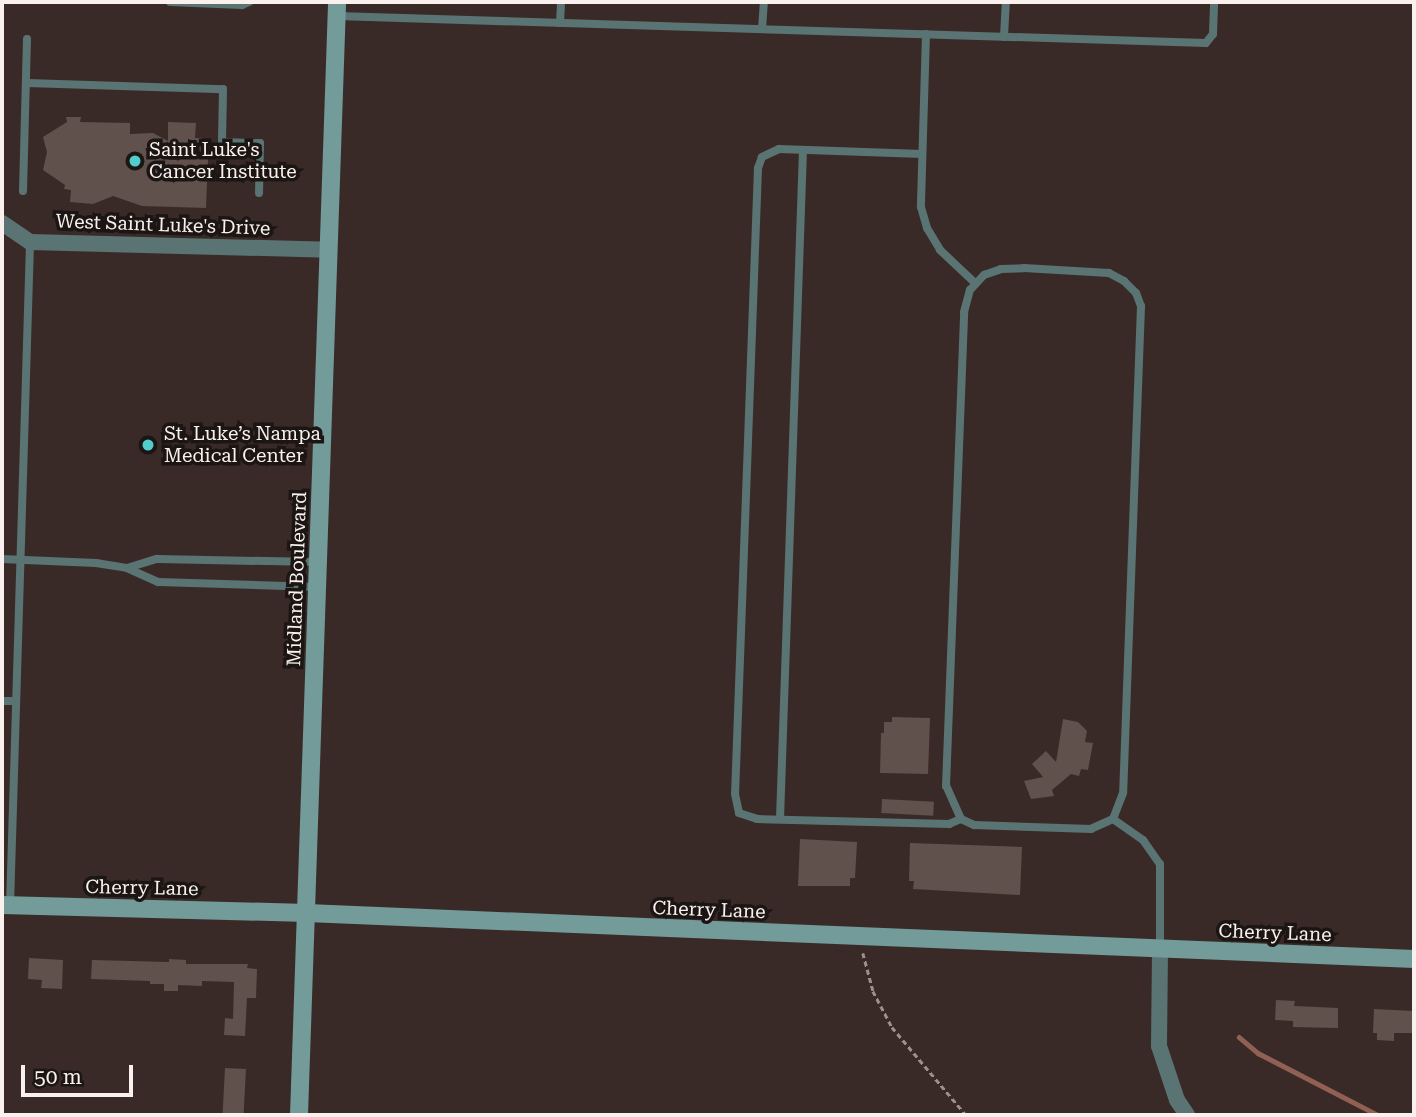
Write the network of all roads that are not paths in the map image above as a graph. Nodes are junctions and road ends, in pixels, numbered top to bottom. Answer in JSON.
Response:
{"nodes":[{"id":1,"x":170,"y":2,"type":"edge"},
{"id":2,"x":249,"y":2,"type":"edge"},
{"id":3,"x":561,"y":2,"type":"edge"},
{"id":4,"x":764,"y":2,"type":"edge"},
{"id":5,"x":1006,"y":2,"type":"edge"},
{"id":6,"x":1214,"y":2,"type":"edge"},
{"id":7,"x":337,"y":9,"type":"edge"},
{"id":8,"x":560,"y":23,"type":"junction"},
{"id":9,"x":762,"y":30,"type":"junction"},
{"id":10,"x":926,"y":34,"type":"junction"},
{"id":11,"x":1004,"y":37,"type":"junction"},
{"id":12,"x":27,"y":39,"type":"dead end"},
{"id":13,"x":27,"y":83,"type":"junction"},
{"id":14,"x":803,"y":150,"type":"junction"},
{"id":15,"x":922,"y":154,"type":"junction"},
{"id":16,"x":23,"y":191,"type":"dead end"},
{"id":17,"x":259,"y":193,"type":"dead end"},
{"id":18,"x":2,"y":223,"type":"edge"},
{"id":19,"x":30,"y":242,"type":"junction"},
{"id":20,"x":329,"y":250,"type":"junction"},
{"id":21,"x":975,"y":283,"type":"junction"},
{"id":22,"x":2,"y":559,"type":"edge"},
{"id":23,"x":20,"y":559,"type":"junction"},
{"id":24,"x":319,"y":562,"type":"junction"},
{"id":25,"x":127,"y":568,"type":"junction"},
{"id":26,"x":318,"y":587,"type":"junction"},
{"id":27,"x":2,"y":701,"type":"edge"},
{"id":28,"x":16,"y":701,"type":"junction"},
{"id":29,"x":780,"y":819,"type":"junction"},
{"id":30,"x":1113,"y":819,"type":"junction"},
{"id":31,"x":961,"y":820,"type":"junction"},
{"id":32,"x":6,"y":906,"type":"edge"},
{"id":33,"x":307,"y":913,"type":"junction"},
{"id":34,"x":1160,"y":950,"type":"junction"},
{"id":35,"x":1414,"y":959,"type":"edge"},
{"id":36,"x":299,"y":1115,"type":"edge"},
{"id":37,"x":1186,"y":1115,"type":"edge"}],
"edges":[{"from":1,"to":2,"type":"lane"},
{"from":3,"to":8,"type":"lane"},
{"from":4,"to":9,"type":"lane"},
{"from":5,"to":11,"type":"lane"},
{"from":6,"to":11,"type":"lane"},
{"from":7,"to":8,"type":"lane"},
{"from":7,"to":20,"type":"main road","name":"Midland Boulevard"},
{"from":8,"to":9,"type":"lane"},
{"from":9,"to":10,"type":"lane"},
{"from":10,"to":11,"type":"lane"},
{"from":10,"to":15,"type":"lane"},
{"from":12,"to":13,"type":"lane"},
{"from":13,"to":16,"type":"lane"},
{"from":13,"to":17,"type":"lane"},
{"from":14,"to":15,"type":"lane"},
{"from":14,"to":29,"type":"lane"},
{"from":14,"to":29,"type":"lane"},
{"from":15,"to":21,"type":"lane"},
{"from":18,"to":19,"type":"street","name":"West Saint Luke's Drive"},
{"from":19,"to":20,"type":"street","name":"West Saint Luke's Drive"},
{"from":19,"to":23,"type":"lane"},
{"from":20,"to":24,"type":"main road","name":"Midland Boulevard"},
{"from":21,"to":30,"type":"lane"},
{"from":21,"to":31,"type":"lane"},
{"from":22,"to":23,"type":"lane"},
{"from":23,"to":25,"type":"lane"},
{"from":23,"to":28,"type":"lane"},
{"from":24,"to":25,"type":"lane"},
{"from":24,"to":26,"type":"main road","name":"Midland Boulevard"},
{"from":25,"to":26,"type":"lane"},
{"from":26,"to":33,"type":"main road","name":"Midland Boulevard"},
{"from":27,"to":28,"type":"lane"},
{"from":28,"to":32,"type":"lane"},
{"from":29,"to":31,"type":"lane"},
{"from":30,"to":31,"type":"lane"},
{"from":30,"to":34,"type":"lane"},
{"from":32,"to":33,"type":"main road","name":"Cherry Lane"},
{"from":33,"to":34,"type":"main road","name":"Cherry Lane"},
{"from":33,"to":36,"type":"main road","name":"Midland Boulevard"},
{"from":34,"to":35,"type":"main road","name":"Cherry Lane"},
{"from":34,"to":37,"type":"street"}]}
